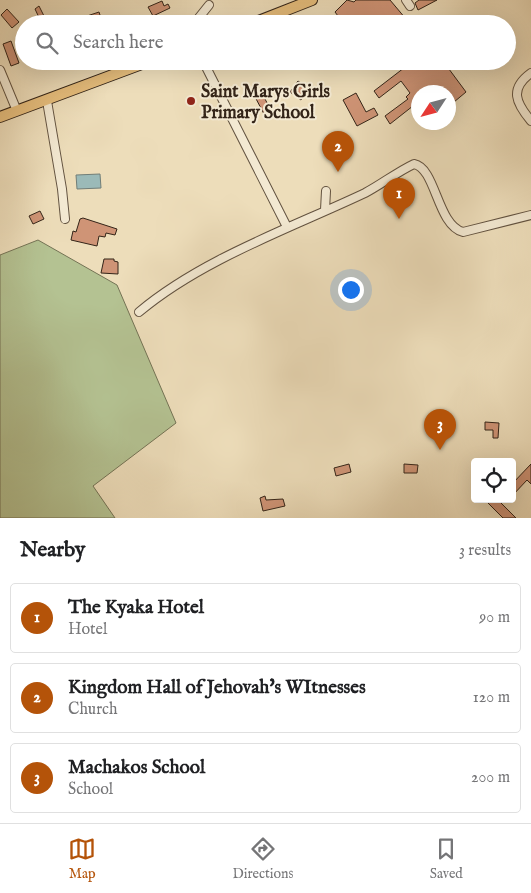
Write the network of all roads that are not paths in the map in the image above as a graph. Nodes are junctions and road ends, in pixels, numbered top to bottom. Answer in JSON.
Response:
{"nodes":[{"id":1,"x":312,"y":0,"type":"edge"},
{"id":2,"x":209,"y":5,"type":"dead end"},
{"id":3,"x":201,"y":15,"type":"edge"},
{"id":4,"x":274,"y":15,"type":"edge"},
{"id":5,"x":0,"y":70,"type":"edge"},
{"id":6,"x":127,"y":70,"type":"edge"},
{"id":7,"x":208,"y":70,"type":"edge"},
{"id":8,"x":531,"y":73,"type":"edge"},
{"id":9,"x":47,"y":101,"type":"junction"},
{"id":10,"x":17,"y":111,"type":"junction"},
{"id":11,"x":0,"y":117,"type":"edge"},
{"id":12,"x":531,"y":121,"type":"edge"},
{"id":13,"x":326,"y":191,"type":"dead end"},
{"id":14,"x":325,"y":210,"type":"junction"},
{"id":15,"x":531,"y":214,"type":"edge"},
{"id":16,"x":65,"y":219,"type":"dead end"},
{"id":17,"x":288,"y":228,"type":"junction"},
{"id":18,"x":139,"y":312,"type":"dead end"}],
"edges":[{"from":1,"to":4,"type":"main road"},
{"from":2,"to":3,"type":"street"},
{"from":5,"to":10,"type":"street"},
{"from":6,"to":9,"type":"main road"},
{"from":7,"to":17,"type":"street"},
{"from":8,"to":12,"type":"street"},
{"from":9,"to":10,"type":"main road"},
{"from":9,"to":16,"type":"street"},
{"from":10,"to":11,"type":"main road"},
{"from":13,"to":14,"type":"street"},
{"from":14,"to":15,"type":"street"},
{"from":14,"to":17,"type":"street"},
{"from":17,"to":18,"type":"street"}]}
